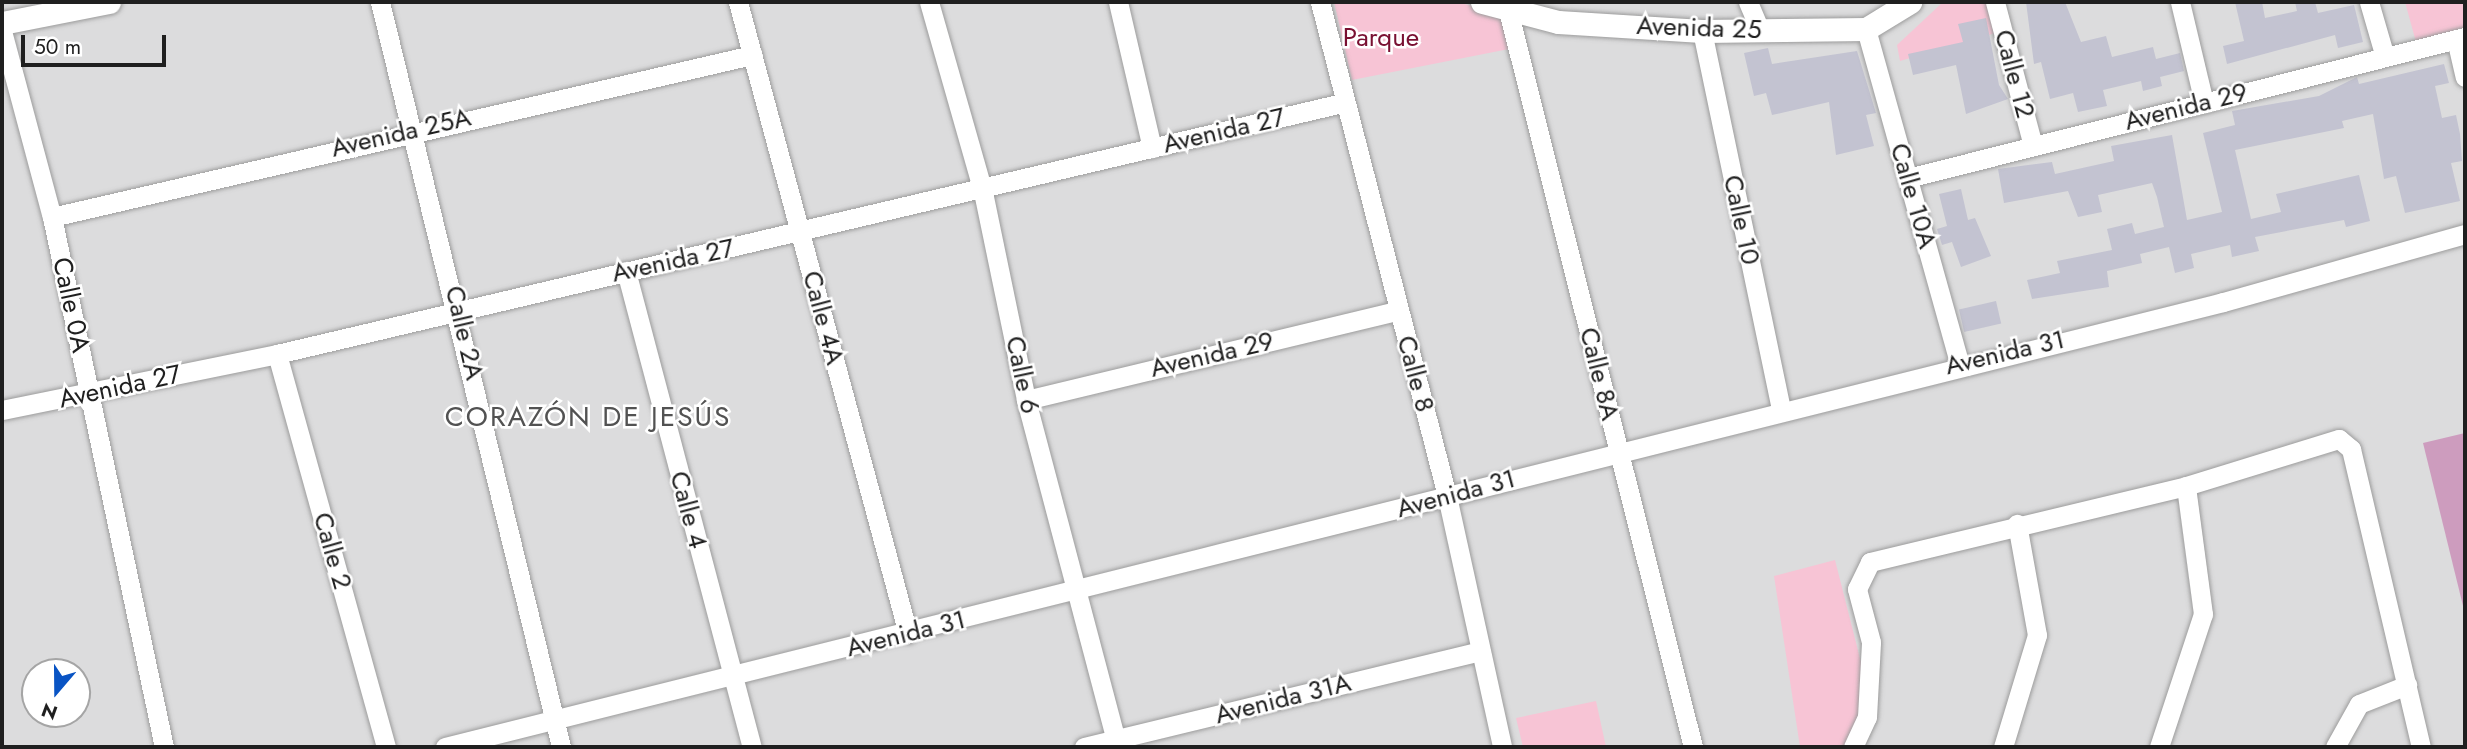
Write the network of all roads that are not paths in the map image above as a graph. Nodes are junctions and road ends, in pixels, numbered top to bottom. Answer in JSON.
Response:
{"nodes":[{"id":1,"x":109,"y":2,"type":"edge"},
{"id":2,"x":380,"y":2,"type":"edge"},
{"id":3,"x":737,"y":2,"type":"edge"},
{"id":4,"x":929,"y":2,"type":"edge"},
{"id":5,"x":1118,"y":2,"type":"edge"},
{"id":6,"x":1320,"y":2,"type":"edge"},
{"id":7,"x":1482,"y":2,"type":"edge"},
{"id":8,"x":1748,"y":2,"type":"edge"},
{"id":9,"x":1910,"y":2,"type":"edge"},
{"id":10,"x":1994,"y":2,"type":"edge"},
{"id":11,"x":2180,"y":2,"type":"edge"},
{"id":12,"x":2370,"y":2,"type":"edge"},
{"id":13,"x":1506,"y":5,"type":"edge"},
{"id":14,"x":2,"y":23,"type":"edge"},
{"id":15,"x":1866,"y":29,"type":"junction"},
{"id":16,"x":1760,"y":30,"type":"junction"},
{"id":17,"x":2,"y":31,"type":"edge"},
{"id":18,"x":1702,"y":31,"type":"junction"},
{"id":19,"x":2461,"y":38,"type":"edge"},
{"id":20,"x":752,"y":55,"type":"junction"},
{"id":21,"x":2385,"y":57,"type":"junction"},
{"id":22,"x":2465,"y":77,"type":"edge"},
{"id":23,"x":1342,"y":103,"type":"junction"},
{"id":24,"x":2204,"y":103,"type":"junction"},
{"id":25,"x":414,"y":129,"type":"junction"},
{"id":26,"x":2034,"y":146,"type":"junction"},
{"id":27,"x":1152,"y":148,"type":"junction"},
{"id":28,"x":1908,"y":178,"type":"junction"},
{"id":29,"x":983,"y":192,"type":"junction"},
{"id":30,"x":52,"y":216,"type":"junction"},
{"id":31,"x":800,"y":234,"type":"junction"},
{"id":32,"x":2465,"y":234,"type":"edge"},
{"id":33,"x":626,"y":271,"type":"junction"},
{"id":34,"x":459,"y":308,"type":"junction"},
{"id":35,"x":1398,"y":311,"type":"junction"},
{"id":36,"x":277,"y":354,"type":"junction"},
{"id":37,"x":1959,"y":363,"type":"junction"},
{"id":38,"x":91,"y":394,"type":"junction"},
{"id":39,"x":1026,"y":400,"type":"junction"},
{"id":40,"x":2,"y":410,"type":"edge"},
{"id":41,"x":1781,"y":410,"type":"junction"},
{"id":42,"x":1619,"y":452,"type":"junction"},
{"id":43,"x":2186,"y":486,"type":"junction"},
{"id":44,"x":1447,"y":496,"type":"junction"},
{"id":45,"x":2017,"y":524,"type":"junction"},
{"id":46,"x":1075,"y":593,"type":"junction"},
{"id":47,"x":908,"y":634,"type":"junction"},
{"id":48,"x":1481,"y":651,"type":"junction"},
{"id":49,"x":732,"y":677,"type":"junction"},
{"id":50,"x":2407,"y":685,"type":"junction"},
{"id":51,"x":555,"y":720,"type":"junction"},
{"id":52,"x":1117,"y":743,"type":"edge"},
{"id":53,"x":164,"y":747,"type":"edge"},
{"id":54,"x":386,"y":747,"type":"edge"},
{"id":55,"x":445,"y":747,"type":"edge"},
{"id":56,"x":561,"y":747,"type":"edge"},
{"id":57,"x":752,"y":747,"type":"edge"},
{"id":58,"x":1084,"y":747,"type":"edge"},
{"id":59,"x":1502,"y":747,"type":"edge"},
{"id":60,"x":1693,"y":747,"type":"edge"},
{"id":61,"x":1853,"y":747,"type":"edge"},
{"id":62,"x":2003,"y":747,"type":"edge"},
{"id":63,"x":2159,"y":747,"type":"edge"},
{"id":64,"x":2335,"y":747,"type":"edge"},
{"id":65,"x":2421,"y":747,"type":"edge"}],
"edges":[{"from":1,"to":14,"type":"street"},
{"from":2,"to":25,"type":"street","name":"Calle 2A"},
{"from":3,"to":20,"type":"street","name":"Calle 4A"},
{"from":4,"to":29,"type":"street","name":"Calle 6"},
{"from":5,"to":27,"type":"street"},
{"from":6,"to":23,"type":"street","name":"Calle 8"},
{"from":7,"to":13,"type":"street","name":"Avenida 25"},
{"from":8,"to":16,"type":"street"},
{"from":9,"to":15,"type":"street"},
{"from":10,"to":26,"type":"street","name":"Calle 12"},
{"from":11,"to":24,"type":"street"},
{"from":12,"to":21,"type":"street"},
{"from":13,"to":18,"type":"street","name":"Avenida 25"},
{"from":13,"to":42,"type":"street","name":"Calle 8A"},
{"from":15,"to":16,"type":"street","name":"Avenida 25"},
{"from":15,"to":28,"type":"street","name":"Calle 10A"},
{"from":16,"to":18,"type":"street","name":"Avenida 25"},
{"from":17,"to":30,"type":"street","name":"Calle 0A"},
{"from":18,"to":41,"type":"street","name":"Calle 10"},
{"from":19,"to":21,"type":"street","name":"Avenida 29"},
{"from":19,"to":22,"type":"street"},
{"from":20,"to":25,"type":"street","name":"Avenida 25A"},
{"from":20,"to":31,"type":"street","name":"Calle 4A"},
{"from":21,"to":24,"type":"street","name":"Avenida 29"},
{"from":23,"to":27,"type":"street","name":"Avenida 27"},
{"from":23,"to":35,"type":"street","name":"Calle 8"},
{"from":24,"to":26,"type":"street","name":"Avenida 29"},
{"from":25,"to":30,"type":"street","name":"Avenida 25A"},
{"from":25,"to":34,"type":"street","name":"Calle 2A"},
{"from":26,"to":28,"type":"street","name":"Avenida 29"},
{"from":27,"to":29,"type":"street","name":"Avenida 27"},
{"from":28,"to":37,"type":"street","name":"Calle 10A"},
{"from":29,"to":31,"type":"street","name":"Avenida 27"},
{"from":29,"to":39,"type":"street","name":"Calle 6"},
{"from":30,"to":38,"type":"street","name":"Calle 0A"},
{"from":31,"to":33,"type":"street","name":"Avenida 27"},
{"from":31,"to":47,"type":"street","name":"Calle 4A"},
{"from":32,"to":37,"type":"street","name":"Avenida 31"},
{"from":33,"to":34,"type":"street","name":"Avenida 27"},
{"from":33,"to":49,"type":"street","name":"Calle 4"},
{"from":34,"to":36,"type":"street","name":"Avenida 27"},
{"from":34,"to":51,"type":"street","name":"Calle 2A"},
{"from":35,"to":39,"type":"street","name":"Avenida 29"},
{"from":35,"to":44,"type":"street","name":"Calle 8"},
{"from":36,"to":38,"type":"street","name":"Avenida 27"},
{"from":36,"to":54,"type":"street","name":"Calle 2"},
{"from":37,"to":41,"type":"street","name":"Avenida 31"},
{"from":38,"to":40,"type":"street","name":"Avenida 27"},
{"from":38,"to":53,"type":"street","name":"Calle 0A"},
{"from":39,"to":46,"type":"street","name":"Calle 6"},
{"from":41,"to":42,"type":"street","name":"Avenida 31"},
{"from":42,"to":44,"type":"street","name":"Avenida 31"},
{"from":42,"to":60,"type":"street","name":"Calle 8A"},
{"from":43,"to":45,"type":"street"},
{"from":43,"to":50,"type":"street"},
{"from":43,"to":63,"type":"street"},
{"from":44,"to":46,"type":"street","name":"Avenida 31"},
{"from":44,"to":48,"type":"street","name":"Calle 8"},
{"from":45,"to":61,"type":"street"},
{"from":45,"to":62,"type":"street"},
{"from":46,"to":47,"type":"street","name":"Avenida 31"},
{"from":46,"to":52,"type":"street","name":"Calle 6"},
{"from":47,"to":49,"type":"street","name":"Avenida 31"},
{"from":48,"to":52,"type":"street","name":"Avenida 31A"},
{"from":48,"to":59,"type":"street","name":"Calle 8"},
{"from":49,"to":51,"type":"street","name":"Avenida 31"},
{"from":49,"to":57,"type":"street","name":"Calle 4"},
{"from":50,"to":64,"type":"street"},
{"from":50,"to":65,"type":"street"},
{"from":51,"to":55,"type":"street","name":"Avenida 31"},
{"from":51,"to":56,"type":"street","name":"Calle 2A"},
{"from":52,"to":58,"type":"street","name":"Avenida 31A"}]}
